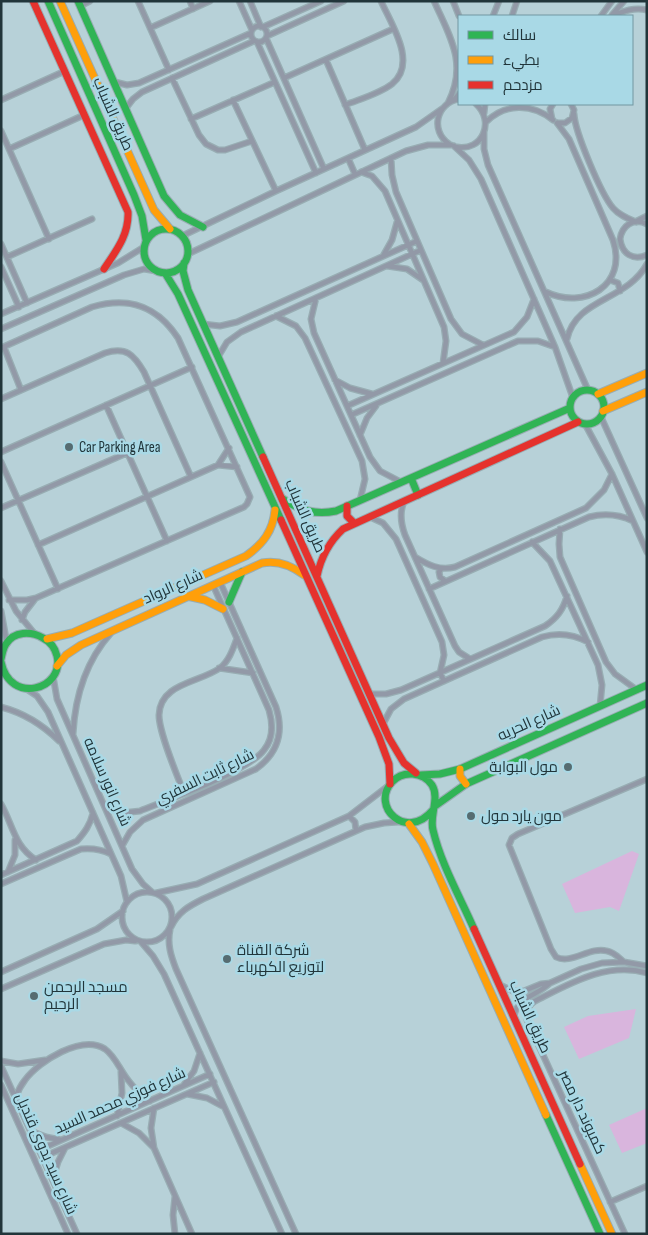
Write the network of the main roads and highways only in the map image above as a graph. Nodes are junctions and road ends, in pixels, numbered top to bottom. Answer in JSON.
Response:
{"nodes":[{"id":1,"x":34,"y":1,"type":"edge"},
{"id":2,"x":48,"y":1,"type":"edge"},
{"id":3,"x":60,"y":1,"type":"edge"},
{"id":4,"x":79,"y":3,"type":"edge"},
{"id":5,"x":94,"y":137,"type":"junction"},
{"id":6,"x":111,"y":142,"type":"junction"},
{"id":7,"x":203,"y":226,"type":"road end"},
{"id":8,"x":170,"y":229,"type":"junction"},
{"id":9,"x":145,"y":243,"type":"junction"},
{"id":10,"x":184,"y":263,"type":"junction"},
{"id":11,"x":104,"y":269,"type":"road end"},
{"id":12,"x":165,"y":273,"type":"junction"},
{"id":13,"x":647,"y":373,"type":"edge"},
{"id":14,"x":647,"y":392,"type":"edge"},
{"id":15,"x":598,"y":394,"type":"junction"},
{"id":16,"x":570,"y":408,"type":"junction"},
{"id":17,"x":602,"y":414,"type":"junction"},
{"id":18,"x":582,"y":423,"type":"junction"},
{"id":19,"x":411,"y":478,"type":"junction"},
{"id":20,"x":418,"y":494,"type":"junction"},
{"id":21,"x":282,"y":499,"type":"junction"},
{"id":22,"x":347,"y":506,"type":"junction"},
{"id":23,"x":274,"y":507,"type":"junction"},
{"id":24,"x":354,"y":523,"type":"junction"},
{"id":25,"x":246,"y":556,"type":"junction"},
{"id":26,"x":251,"y":567,"type":"junction"},
{"id":27,"x":242,"y":572,"type":"junction"},
{"id":28,"x":317,"y":576,"type":"junction"},
{"id":29,"x":306,"y":577,"type":"junction"},
{"id":30,"x":186,"y":596,"type":"junction"},
{"id":31,"x":229,"y":602,"type":"road end"},
{"id":32,"x":223,"y":609,"type":"road end"},
{"id":33,"x":47,"y":639,"type":"junction"},
{"id":34,"x":1,"y":660,"type":"edge"},
{"id":35,"x":57,"y":666,"type":"junction"},
{"id":36,"x":3,"y":684,"type":"dead end"},
{"id":37,"x":14,"y":684,"type":"junction"},
{"id":38,"x":647,"y":685,"type":"edge"},
{"id":39,"x":647,"y":703,"type":"edge"},
{"id":40,"x":460,"y":769,"type":"junction"},
{"id":41,"x":418,"y":774,"type":"junction"},
{"id":42,"x":466,"y":784,"type":"junction"},
{"id":43,"x":389,"y":785,"type":"junction"},
{"id":44,"x":434,"y":808,"type":"junction"},
{"id":45,"x":406,"y":823,"type":"junction"},
{"id":46,"x":600,"y":1234,"type":"edge"},
{"id":47,"x":612,"y":1234,"type":"edge"}],
"edges":[{"from":1,"to":5,"type":"main road"},
{"from":2,"to":6,"type":"main road","name":"طريق الشباب"},
{"from":3,"to":8,"type":"main road","name":"طريق الشباب"},
{"from":4,"to":7,"type":"main road"},
{"from":5,"to":6,"type":"main road"},
{"from":5,"to":11,"type":"main road"},
{"from":6,"to":9,"type":"main road","name":"طريق الشباب"},
{"from":8,"to":9,"type":"main road"},
{"from":8,"to":10,"type":"main road"},
{"from":9,"to":12,"type":"main road"},
{"from":10,"to":12,"type":"main road"},
{"from":10,"to":21,"type":"main road","name":"طريق الشباب"},
{"from":12,"to":23,"type":"main road","name":"طريق الشباب"},
{"from":13,"to":15,"type":"main road"},
{"from":14,"to":17,"type":"main road"},
{"from":15,"to":16,"type":"main road"},
{"from":15,"to":17,"type":"main road"},
{"from":16,"to":18,"type":"main road"},
{"from":16,"to":19,"type":"main road"},
{"from":17,"to":18,"type":"main road"},
{"from":18,"to":20,"type":"main road"},
{"from":19,"to":20,"type":"main road"},
{"from":19,"to":22,"type":"main road"},
{"from":20,"to":24,"type":"main road"},
{"from":21,"to":22,"type":"main road"},
{"from":21,"to":28,"type":"main road","name":"طريق الشباب"},
{"from":22,"to":24,"type":"main road"},
{"from":23,"to":25,"type":"main road","name":"شارع الرواد"},
{"from":23,"to":29,"type":"main road","name":"طريق الشباب"},
{"from":24,"to":28,"type":"main road"},
{"from":25,"to":26,"type":"main road"},
{"from":25,"to":33,"type":"main road","name":"شارع الرواد"},
{"from":26,"to":27,"type":"main road","name":"شارع الرواد"},
{"from":26,"to":29,"type":"main road","name":"شارع الرواد"},
{"from":27,"to":30,"type":"main road","name":"شارع الرواد"},
{"from":27,"to":31,"type":"main road"},
{"from":28,"to":41,"type":"main road","name":"طريق الشباب"},
{"from":29,"to":43,"type":"main road","name":"طريق الشباب"},
{"from":30,"to":32,"type":"main road"},
{"from":30,"to":35,"type":"main road","name":"شارع الرواد"},
{"from":33,"to":34,"type":"main road"},
{"from":33,"to":35,"type":"main road"},
{"from":34,"to":37,"type":"main road"},
{"from":35,"to":37,"type":"main road"},
{"from":36,"to":37,"type":"main road"},
{"from":38,"to":40,"type":"main road","name":"شارع الحريه"},
{"from":39,"to":42,"type":"main road","name":"شارع الحريه"},
{"from":40,"to":41,"type":"main road","name":"شارع الحريه"},
{"from":40,"to":42,"type":"main road"},
{"from":41,"to":43,"type":"main road"},
{"from":41,"to":44,"type":"main road"},
{"from":42,"to":44,"type":"main road","name":"شارع الحريه"},
{"from":43,"to":45,"type":"main road"},
{"from":44,"to":45,"type":"main road"},
{"from":44,"to":47,"type":"main road","name":"طريق الشباب"},
{"from":45,"to":46,"type":"main road","name":"طريق الشباب"}]}
